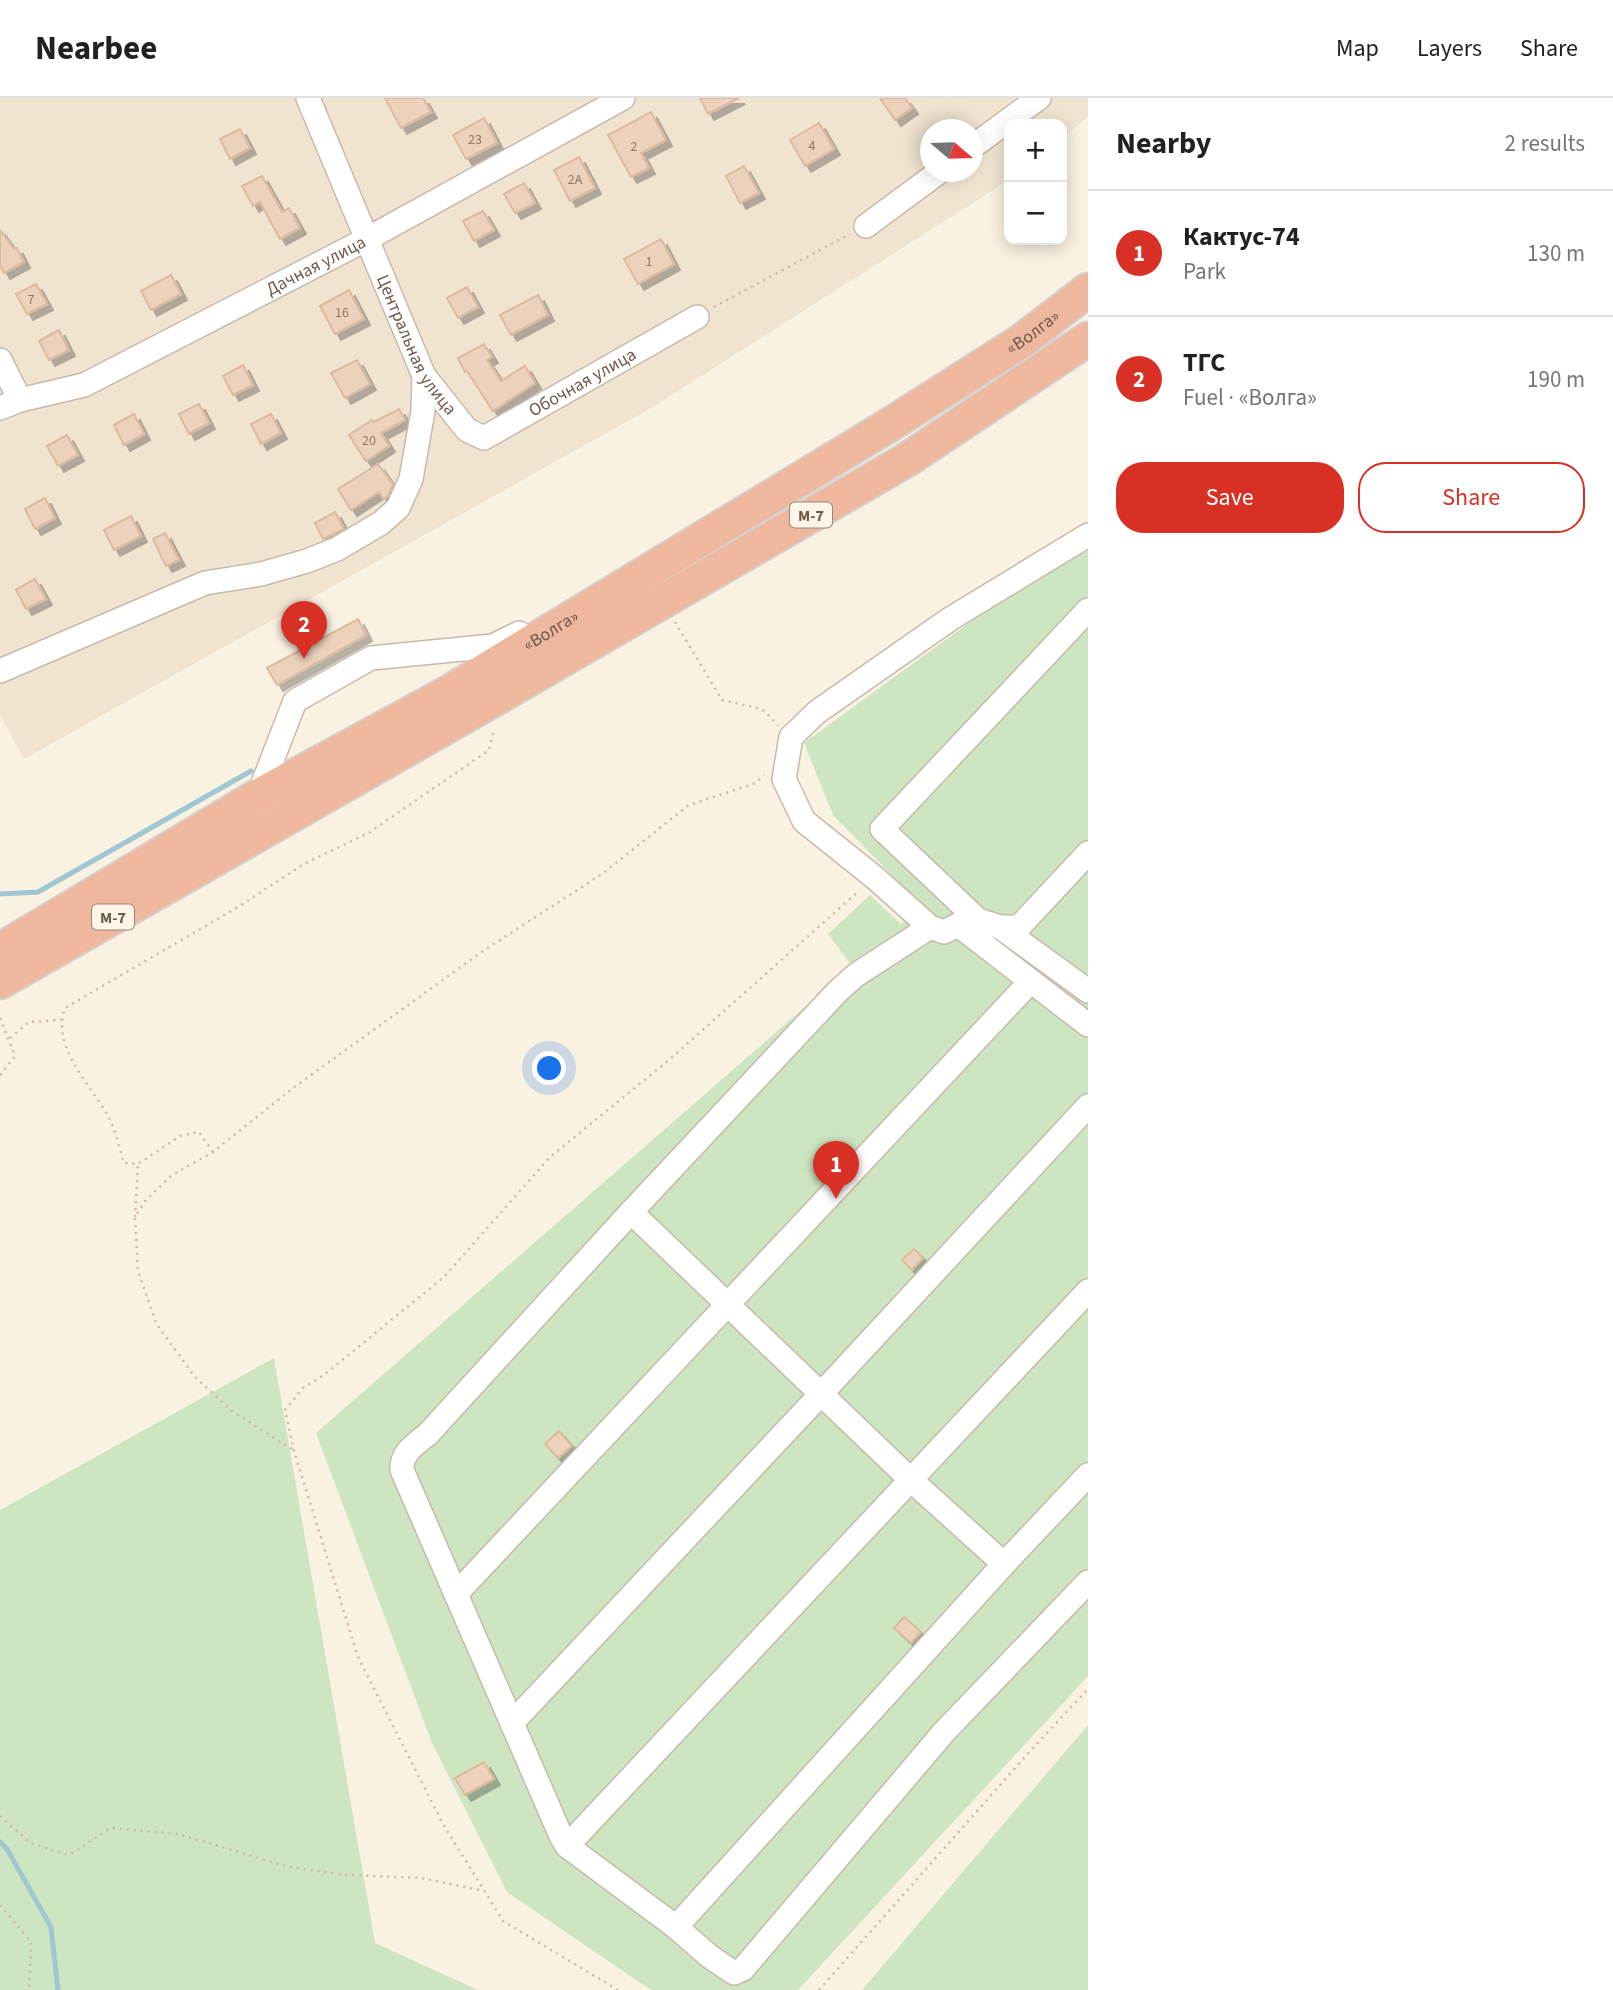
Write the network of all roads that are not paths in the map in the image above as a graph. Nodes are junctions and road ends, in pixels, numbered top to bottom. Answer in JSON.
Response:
{"nodes":[{"id":1,"x":308,"y":98,"type":"edge"},
{"id":2,"x":623,"y":98,"type":"edge"},
{"id":3,"x":1039,"y":98,"type":"edge"},
{"id":4,"x":983,"y":139,"type":"edge"},
{"id":5,"x":925,"y":182,"type":"edge"},
{"id":6,"x":866,"y":226,"type":"road end"},
{"id":7,"x":367,"y":239,"type":"junction"},
{"id":8,"x":1088,"y":290,"type":"edge"},
{"id":9,"x":697,"y":317,"type":"road end"},
{"id":10,"x":1088,"y":340,"type":"edge"},
{"id":11,"x":0,"y":360,"type":"edge"},
{"id":12,"x":424,"y":376,"type":"junction"},
{"id":13,"x":10,"y":404,"type":"edge"},
{"id":14,"x":467,"y":430,"type":"joint"},
{"id":15,"x":1088,"y":535,"type":"edge"},
{"id":16,"x":1088,"y":610,"type":"edge"},
{"id":17,"x":581,"y":611,"type":"junction"},
{"id":18,"x":0,"y":671,"type":"edge"},
{"id":19,"x":258,"y":796,"type":"junction"},
{"id":20,"x":1088,"y":853,"type":"edge"},
{"id":21,"x":979,"y":924,"type":"junction"},
{"id":22,"x":930,"y":927,"type":"junction"},
{"id":23,"x":0,"y":950,"type":"edge"},
{"id":24,"x":0,"y":982,"type":"edge"},
{"id":25,"x":1030,"y":982,"type":"junction"},
{"id":26,"x":1088,"y":991,"type":"edge"},
{"id":27,"x":1088,"y":1025,"type":"edge"},
{"id":28,"x":1088,"y":1106,"type":"edge"},
{"id":29,"x":632,"y":1212,"type":"junction"},
{"id":30,"x":1088,"y":1291,"type":"edge"},
{"id":31,"x":728,"y":1304,"type":"junction"},
{"id":32,"x":821,"y":1394,"type":"junction"},
{"id":33,"x":1088,"y":1475,"type":"edge"},
{"id":34,"x":911,"y":1480,"type":"junction"},
{"id":35,"x":1004,"y":1564,"type":"junction"},
{"id":36,"x":1088,"y":1582,"type":"edge"},
{"id":37,"x":456,"y":1594,"type":"junction"},
{"id":38,"x":512,"y":1723,"type":"junction"},
{"id":39,"x":568,"y":1846,"type":"junction"},
{"id":40,"x":676,"y":1927,"type":"junction"}],
"edges":[{"from":1,"to":7,"type":"street","name":"Центральная улица"},
{"from":2,"to":7,"type":"street","name":"Дачная улица"},
{"from":3,"to":4,"type":"street"},
{"from":5,"to":6,"type":"street"},
{"from":7,"to":12,"type":"street","name":"Центральная улица"},
{"from":7,"to":13,"type":"street","name":"Дачная улица"},
{"from":8,"to":17,"type":"highway","name":"«Волга»","number":"М-7"},
{"from":9,"to":14,"type":"street","name":"Обочная улица"},
{"from":10,"to":24,"type":"highway","name":"«Волга»","number":"М-7"},
{"from":11,"to":13,"type":"street"},
{"from":12,"to":14,"type":"street","name":"Центральная улица"},
{"from":12,"to":18,"type":"street"},
{"from":15,"to":22,"type":"street"},
{"from":16,"to":21,"type":"street"},
{"from":17,"to":19,"type":"highway","name":"«Волга»","number":"М-7"},
{"from":17,"to":19,"type":"street"},
{"from":19,"to":23,"type":"highway","name":"«Волга»","number":"М-7"},
{"from":20,"to":21,"type":"street"},
{"from":21,"to":22,"type":"street"},
{"from":21,"to":25,"type":"street"},
{"from":21,"to":26,"type":"street"},
{"from":22,"to":29,"type":"street"},
{"from":25,"to":27,"type":"street"},
{"from":25,"to":31,"type":"street"},
{"from":28,"to":32,"type":"street"},
{"from":29,"to":31,"type":"street"},
{"from":29,"to":37,"type":"street"},
{"from":30,"to":34,"type":"street"},
{"from":31,"to":32,"type":"street"},
{"from":31,"to":37,"type":"street"},
{"from":32,"to":34,"type":"street"},
{"from":32,"to":38,"type":"street"},
{"from":33,"to":35,"type":"street"},
{"from":34,"to":35,"type":"street"},
{"from":34,"to":39,"type":"street"},
{"from":35,"to":40,"type":"street"},
{"from":36,"to":40,"type":"street"},
{"from":37,"to":38,"type":"street"},
{"from":38,"to":39,"type":"street"},
{"from":39,"to":40,"type":"street"}]}
